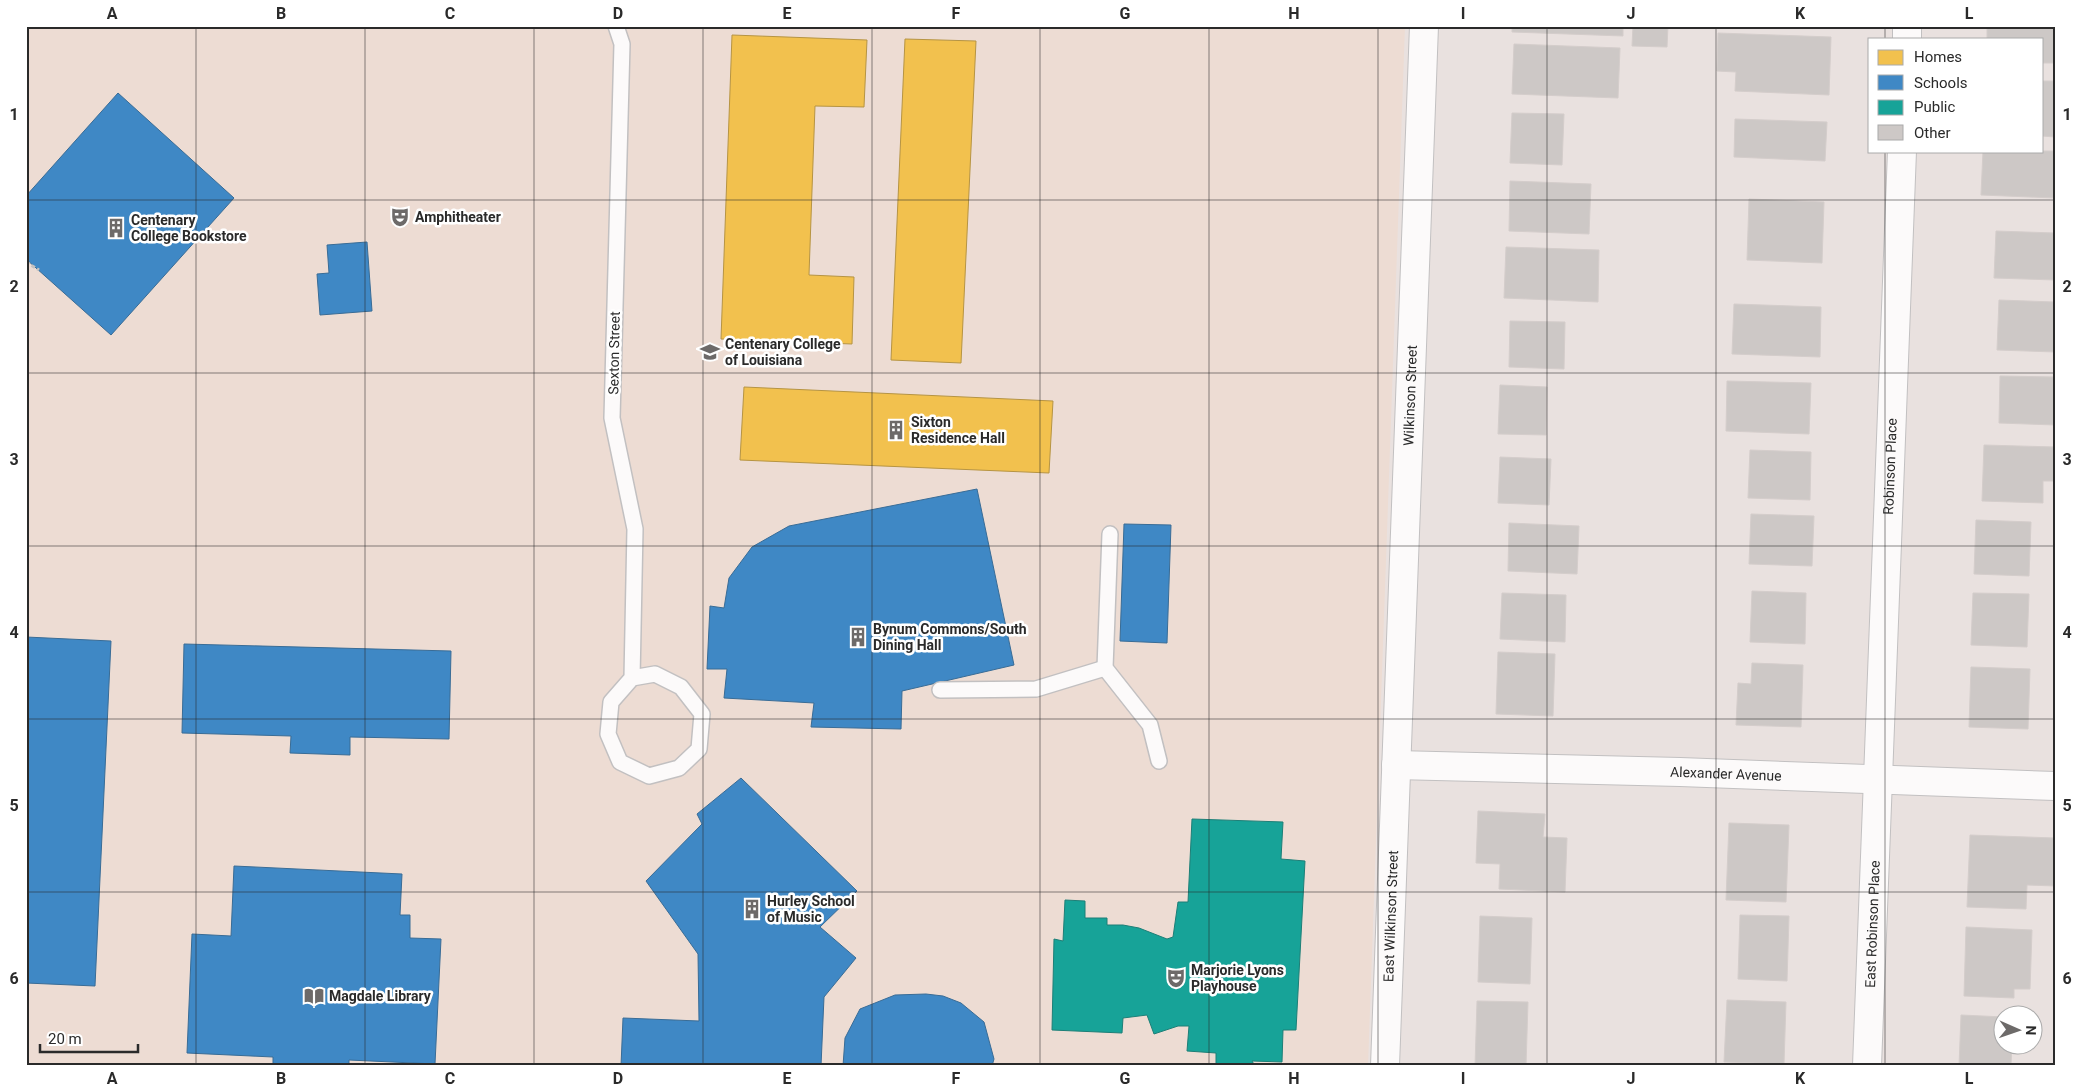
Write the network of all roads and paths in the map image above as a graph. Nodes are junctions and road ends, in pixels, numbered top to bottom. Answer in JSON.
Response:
{"nodes":[{"id":1,"x":616,"y":26,"type":"edge"},
{"id":2,"x":1424,"y":26,"type":"edge"},
{"id":3,"x":1902,"y":152,"type":"edge"},
{"id":4,"x":26,"y":262,"type":"edge"},
{"id":5,"x":39,"y":270,"type":"dead end"},
{"id":6,"x":1110,"y":534,"type":"dead end"},
{"id":7,"x":1105,"y":668,"type":"junction"},
{"id":8,"x":632,"y":678,"type":"junction"},
{"id":9,"x":940,"y":690,"type":"dead end"},
{"id":10,"x":1159,"y":761,"type":"dead end"},
{"id":11,"x":1396,"y":765,"type":"junction"},
{"id":12,"x":1877,"y":781,"type":"junction"},
{"id":13,"x":2055,"y":786,"type":"edge"},
{"id":14,"x":1385,"y":1066,"type":"edge"},
{"id":15,"x":1867,"y":1066,"type":"edge"}],
"edges":[{"from":1,"to":8,"type":"lane","name":"Sexton Street"},
{"from":2,"to":11,"type":"street","name":"Wilkinson Street"},
{"from":3,"to":12,"type":"street","name":"Robinson Place"},
{"from":4,"to":5,"type":"path"},
{"from":6,"to":7,"type":"lane"},
{"from":7,"to":9,"type":"lane"},
{"from":7,"to":10,"type":"lane"},
{"from":8,"to":8,"type":"lane"},
{"from":11,"to":12,"type":"street","name":"Alexander Avenue"},
{"from":11,"to":14,"type":"street","name":"East Wilkinson Street"},
{"from":12,"to":13,"type":"street","name":"Alexander Avenue"},
{"from":12,"to":15,"type":"street","name":"East Robinson Place"}]}
